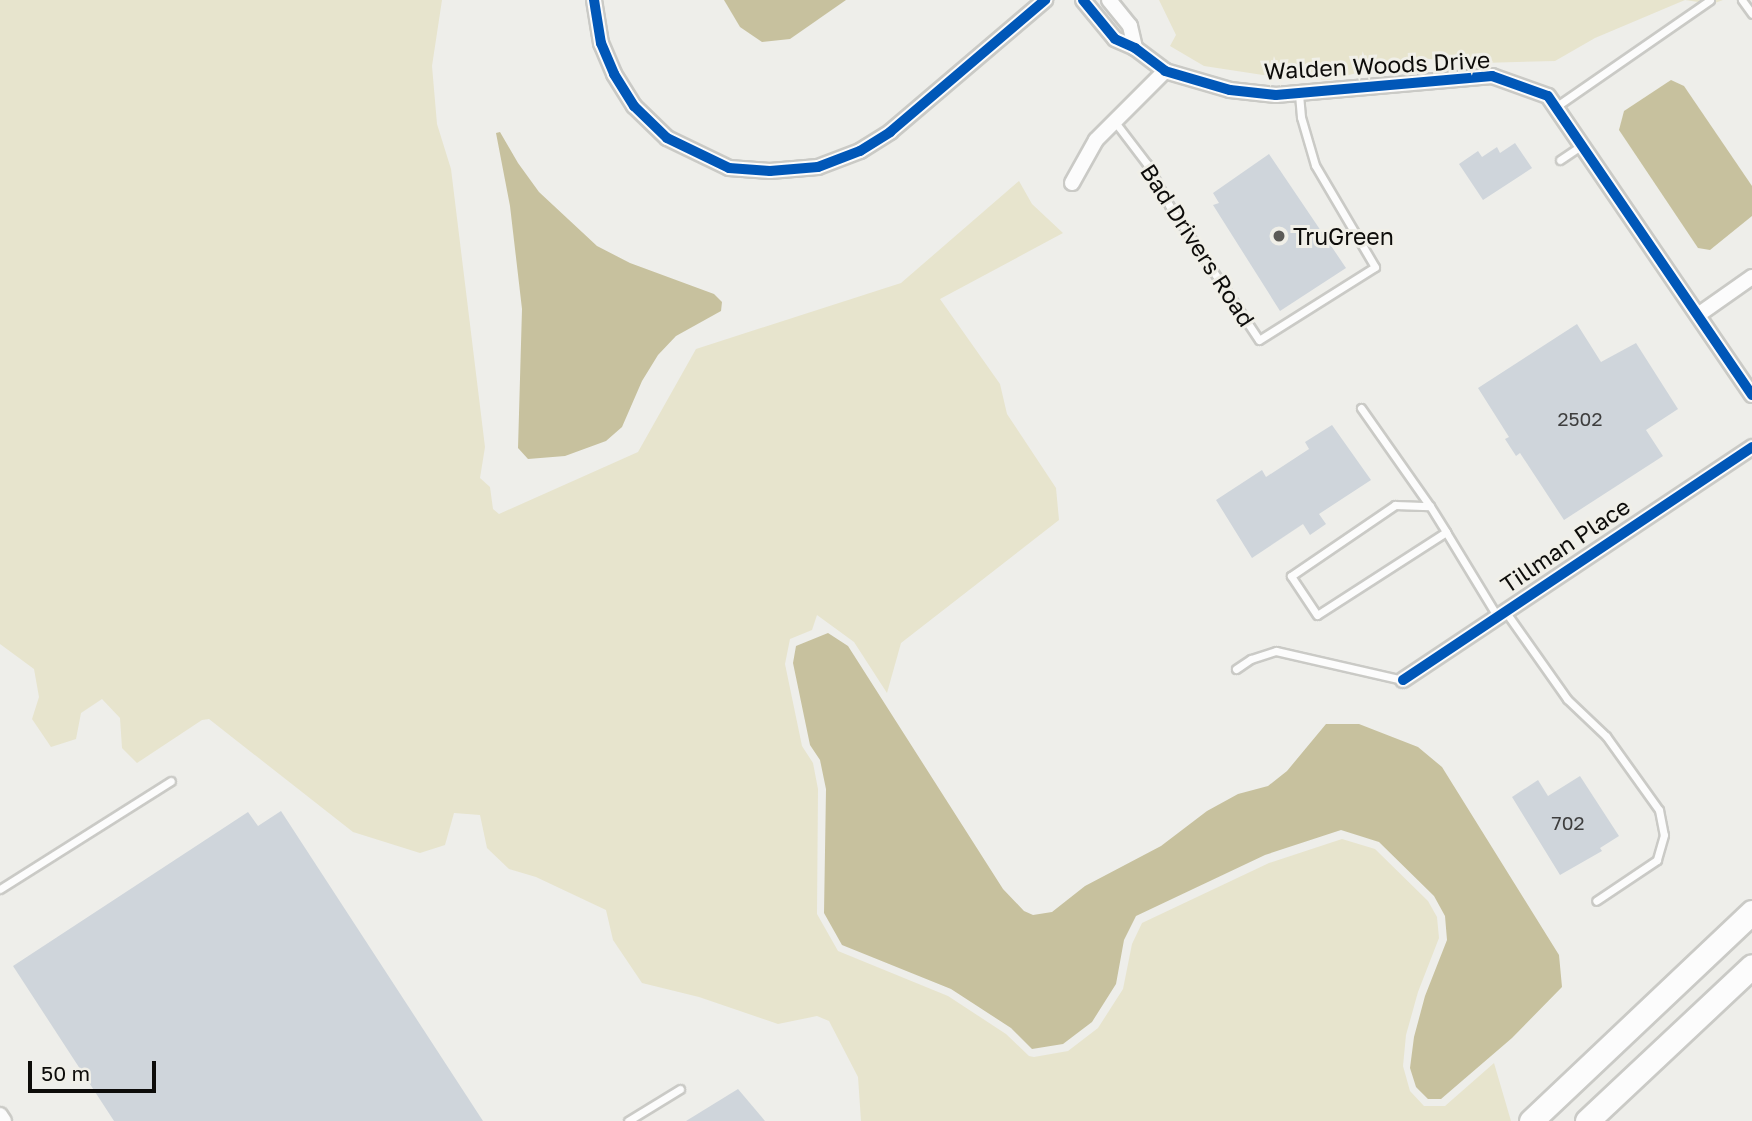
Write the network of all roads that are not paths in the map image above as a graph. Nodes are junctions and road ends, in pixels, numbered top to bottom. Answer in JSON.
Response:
{"nodes":[{"id":1,"x":594,"y":0,"type":"edge"},
{"id":2,"x":1045,"y":0,"type":"edge"},
{"id":3,"x":1083,"y":0,"type":"edge"},
{"id":4,"x":1108,"y":0,"type":"edge"},
{"id":5,"x":1710,"y":0,"type":"edge"},
{"id":6,"x":1742,"y":0,"type":"edge"},
{"id":7,"x":1752,"y":14,"type":"edge"},
{"id":8,"x":1135,"y":48,"type":"junction"},
{"id":9,"x":1165,"y":71,"type":"junction"},
{"id":10,"x":1299,"y":93,"type":"junction"},
{"id":11,"x":1557,"y":106,"type":"junction"},
{"id":12,"x":1115,"y":122,"type":"junction"},
{"id":13,"x":1583,"y":144,"type":"junction"},
{"id":14,"x":1560,"y":160,"type":"dead end"},
{"id":15,"x":1072,"y":183,"type":"dead end"},
{"id":16,"x":1751,"y":278,"type":"edge"},
{"id":17,"x":1698,"y":315,"type":"junction"},
{"id":18,"x":1752,"y":396,"type":"edge"},
{"id":19,"x":1361,"y":408,"type":"dead end"},
{"id":20,"x":1752,"y":447,"type":"edge"},
{"id":21,"x":1430,"y":506,"type":"junction"},
{"id":22,"x":1446,"y":532,"type":"junction"},
{"id":23,"x":1501,"y":613,"type":"junction"},
{"id":24,"x":1236,"y":669,"type":"dead end"},
{"id":25,"x":1403,"y":680,"type":"joint"},
{"id":26,"x":171,"y":781,"type":"dead end"},
{"id":27,"x":0,"y":889,"type":"edge"},
{"id":28,"x":1596,"y":901,"type":"dead end"},
{"id":29,"x":1752,"y":912,"type":"edge"},
{"id":30,"x":1752,"y":966,"type":"edge"},
{"id":31,"x":680,"y":1090,"type":"dead end"},
{"id":32,"x":0,"y":1115,"type":"edge"},
{"id":33,"x":4,"y":1121,"type":"edge"},
{"id":34,"x":628,"y":1121,"type":"edge"},
{"id":35,"x":1531,"y":1121,"type":"edge"},
{"id":36,"x":1587,"y":1121,"type":"edge"}],
"edges":[{"from":1,"to":2,"type":"street"},
{"from":3,"to":8,"type":"street","name":"Walden Woods Drive"},
{"from":4,"to":8,"type":"street"},
{"from":5,"to":11,"type":"lane"},
{"from":6,"to":7,"type":"lane"},
{"from":8,"to":9,"type":"street","name":"Walden Woods Drive"},
{"from":9,"to":10,"type":"street","name":"Walden Woods Drive"},
{"from":9,"to":12,"type":"street"},
{"from":10,"to":11,"type":"street","name":"Walden Woods Drive"},
{"from":10,"to":12,"type":"lane","name":"Bad Drivers Road"},
{"from":11,"to":13,"type":"street","name":"Walden Woods Drive"},
{"from":12,"to":15,"type":"street"},
{"from":13,"to":14,"type":"lane"},
{"from":13,"to":17,"type":"street","name":"Walden Woods Drive"},
{"from":16,"to":17,"type":"street"},
{"from":17,"to":18,"type":"street","name":"Walden Woods Drive"},
{"from":19,"to":21,"type":"lane"},
{"from":20,"to":23,"type":"street","name":"Tillman Place"},
{"from":21,"to":22,"type":"lane"},
{"from":21,"to":22,"type":"lane"},
{"from":22,"to":23,"type":"lane"},
{"from":23,"to":25,"type":"street","name":"Tillman Place"},
{"from":23,"to":28,"type":"lane"},
{"from":24,"to":25,"type":"lane"},
{"from":26,"to":27,"type":"lane"},
{"from":29,"to":35,"type":"main road"},
{"from":30,"to":36,"type":"main road"},
{"from":31,"to":34,"type":"lane"},
{"from":32,"to":33,"type":"street"}]}
